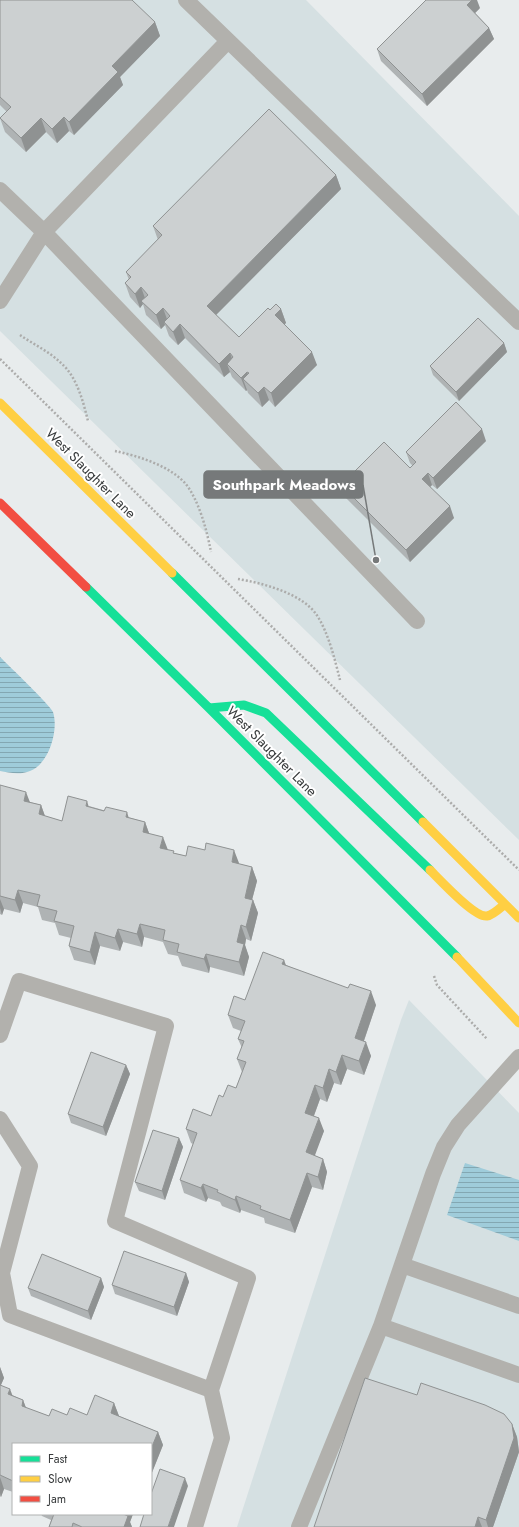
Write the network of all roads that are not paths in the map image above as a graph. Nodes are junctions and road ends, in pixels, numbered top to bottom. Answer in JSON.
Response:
{"nodes":[{"id":1,"x":186,"y":0,"type":"edge"},
{"id":2,"x":227,"y":42,"type":"junction"},
{"id":3,"x":0,"y":190,"type":"edge"},
{"id":4,"x":44,"y":232,"type":"junction"},
{"id":5,"x":0,"y":300,"type":"edge"},
{"id":6,"x":519,"y":322,"type":"edge"},
{"id":7,"x":0,"y":403,"type":"edge"},
{"id":8,"x":0,"y":503,"type":"edge"},
{"id":9,"x":417,"y":621,"type":"dead end"},
{"id":10,"x":210,"y":708,"type":"junction"},
{"id":11,"x":505,"y":904,"type":"junction"},
{"id":12,"x":519,"y":918,"type":"edge"},
{"id":13,"x":519,"y":1023,"type":"edge"},
{"id":14,"x":0,"y":1035,"type":"edge"},
{"id":15,"x":519,"y":1057,"type":"edge"},
{"id":16,"x":0,"y":1119,"type":"edge"},
{"id":17,"x":402,"y":1265,"type":"junction"},
{"id":18,"x":519,"y":1306,"type":"edge"},
{"id":19,"x":381,"y":1326,"type":"junction"},
{"id":20,"x":519,"y":1375,"type":"edge"},
{"id":21,"x":211,"y":1390,"type":"junction"},
{"id":22,"x":195,"y":1527,"type":"edge"},
{"id":23,"x":299,"y":1527,"type":"edge"}],
"edges":[{"from":1,"to":2,"type":"lane"},
{"from":2,"to":4,"type":"lane"},
{"from":2,"to":6,"type":"lane"},
{"from":3,"to":4,"type":"lane"},
{"from":4,"to":5,"type":"lane"},
{"from":4,"to":9,"type":"lane"},
{"from":7,"to":11,"type":"main road","name":"West Slaughter Lane"},
{"from":8,"to":10,"type":"main road","name":"West Slaughter Lane"},
{"from":10,"to":11,"type":"main road"},
{"from":10,"to":13,"type":"main road","name":"West Slaughter Lane"},
{"from":11,"to":12,"type":"main road","name":"West Slaughter Lane"},
{"from":14,"to":21,"type":"lane"},
{"from":15,"to":17,"type":"lane"},
{"from":16,"to":21,"type":"lane"},
{"from":17,"to":18,"type":"lane"},
{"from":17,"to":19,"type":"lane"},
{"from":19,"to":20,"type":"lane"},
{"from":19,"to":23,"type":"lane"},
{"from":21,"to":22,"type":"lane"}]}
